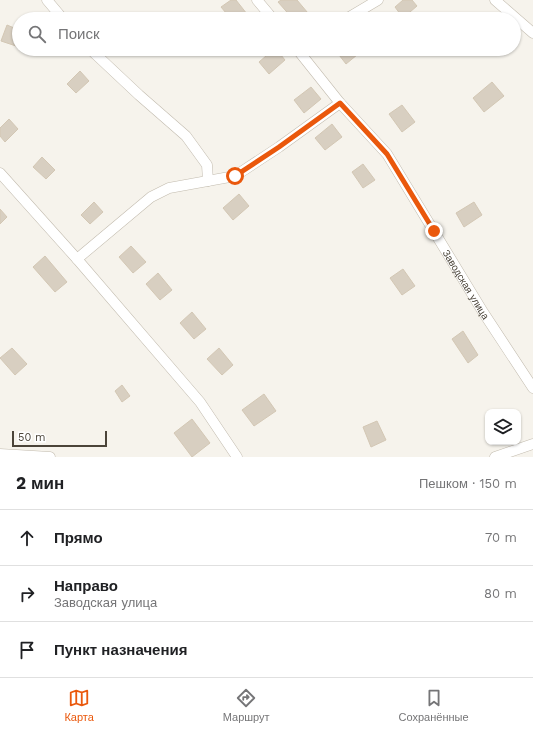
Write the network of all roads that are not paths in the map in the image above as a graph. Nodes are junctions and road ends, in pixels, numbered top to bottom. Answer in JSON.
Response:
{"nodes":[{"id":1,"x":48,"y":0,"type":"edge"},
{"id":2,"x":257,"y":0,"type":"edge"},
{"id":3,"x":378,"y":0,"type":"edge"},
{"id":4,"x":495,"y":0,"type":"edge"},
{"id":5,"x":57,"y":12,"type":"edge"},
{"id":6,"x":267,"y":12,"type":"edge"},
{"id":7,"x":358,"y":12,"type":"edge"},
{"id":8,"x":509,"y":12,"type":"edge"},
{"id":9,"x":521,"y":23,"type":"edge"},
{"id":10,"x":533,"y":33,"type":"edge"},
{"id":11,"x":97,"y":56,"type":"edge"},
{"id":12,"x":307,"y":56,"type":"edge"},
{"id":13,"x":340,"y":103,"type":"junction"},
{"id":14,"x":0,"y":173,"type":"edge"},
{"id":15,"x":208,"y":181,"type":"junction"},
{"id":16,"x":77,"y":259,"type":"junction"},
{"id":17,"x":533,"y":388,"type":"edge"},
{"id":18,"x":533,"y":444,"type":"edge"},
{"id":19,"x":0,"y":454,"type":"edge"},
{"id":20,"x":50,"y":457,"type":"edge"},
{"id":21,"x":237,"y":457,"type":"edge"},
{"id":22,"x":495,"y":457,"type":"edge"}],
"edges":[{"from":1,"to":5,"type":"street"},
{"from":2,"to":6,"type":"street"},
{"from":3,"to":7,"type":"street"},
{"from":4,"to":8,"type":"street"},
{"from":9,"to":10,"type":"street"},
{"from":11,"to":15,"type":"street"},
{"from":12,"to":13,"type":"street","name":"Заводская улица"},
{"from":13,"to":15,"type":"street"},
{"from":13,"to":17,"type":"street","name":"Заводская улица"},
{"from":14,"to":16,"type":"street"},
{"from":15,"to":16,"type":"street"},
{"from":16,"to":21,"type":"street"},
{"from":18,"to":22,"type":"street"},
{"from":19,"to":20,"type":"street"}]}
